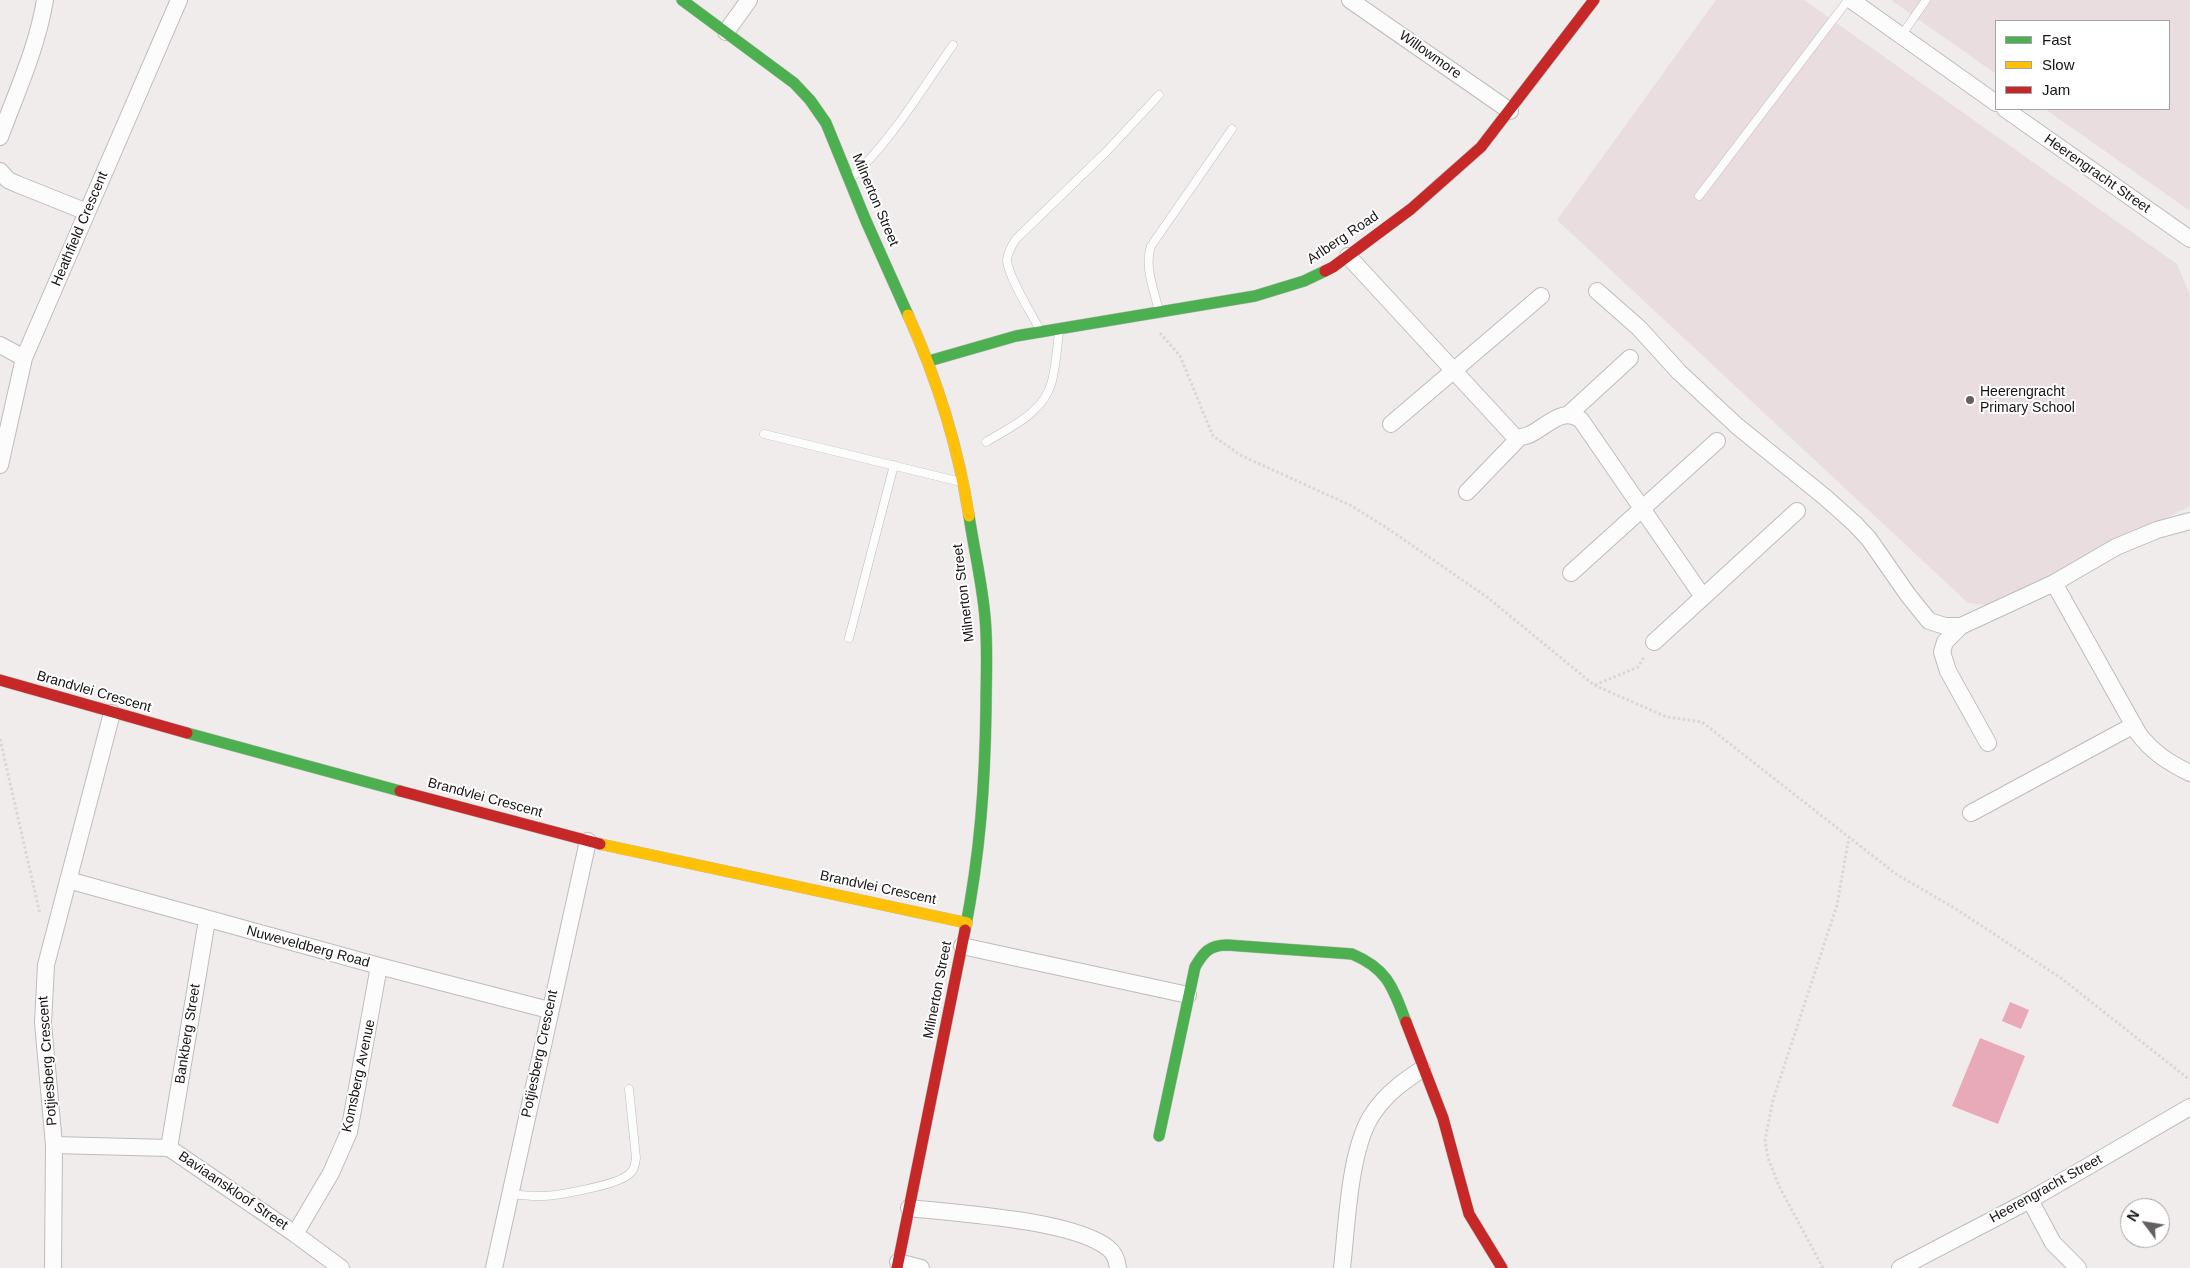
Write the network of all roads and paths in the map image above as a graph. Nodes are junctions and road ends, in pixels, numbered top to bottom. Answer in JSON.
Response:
{"nodes":[{"id":1,"x":45,"y":0,"type":"edge"},
{"id":2,"x":179,"y":0,"type":"edge"},
{"id":3,"x":682,"y":0,"type":"edge"},
{"id":4,"x":749,"y":0,"type":"edge"},
{"id":5,"x":1350,"y":0,"type":"edge"},
{"id":6,"x":1594,"y":0,"type":"edge"},
{"id":7,"x":1849,"y":0,"type":"edge"},
{"id":8,"x":1926,"y":0,"type":"edge"},
{"id":9,"x":726,"y":32,"type":"junction"},
{"id":10,"x":1901,"y":36,"type":"junction"},
{"id":11,"x":953,"y":44,"type":"dead end"},
{"id":12,"x":1159,"y":95,"type":"dead end"},
{"id":13,"x":1995,"y":102,"type":"edge"},
{"id":14,"x":2006,"y":110,"type":"edge"},
{"id":15,"x":1510,"y":111,"type":"junction"},
{"id":16,"x":1232,"y":129,"type":"dead end"},
{"id":17,"x":0,"y":137,"type":"edge"},
{"id":18,"x":0,"y":171,"type":"edge"},
{"id":19,"x":850,"y":180,"type":"junction"},
{"id":20,"x":1699,"y":196,"type":"dead end"},
{"id":21,"x":87,"y":212,"type":"junction"},
{"id":22,"x":2190,"y":240,"type":"edge"},
{"id":23,"x":1348,"y":256,"type":"junction"},
{"id":24,"x":1597,"y":291,"type":"dead end"},
{"id":25,"x":1541,"y":296,"type":"dead end"},
{"id":26,"x":1159,"y":313,"type":"junction"},
{"id":27,"x":1144,"y":316,"type":"junction"},
{"id":28,"x":1060,"y":328,"type":"junction"},
{"id":29,"x":1041,"y":332,"type":"junction"},
{"id":30,"x":0,"y":346,"type":"edge"},
{"id":31,"x":24,"y":358,"type":"junction"},
{"id":32,"x":1630,"y":358,"type":"dead end"},
{"id":33,"x":929,"y":361,"type":"junction"},
{"id":34,"x":1453,"y":371,"type":"junction"},
{"id":35,"x":1568,"y":414,"type":"junction"},
{"id":36,"x":1391,"y":424,"type":"dead end"},
{"id":37,"x":764,"y":434,"type":"dead end"},
{"id":38,"x":1519,"y":438,"type":"junction"},
{"id":39,"x":1717,"y":441,"type":"dead end"},
{"id":40,"x":986,"y":442,"type":"dead end"},
{"id":41,"x":0,"y":465,"type":"edge"},
{"id":42,"x":894,"y":465,"type":"junction"},
{"id":43,"x":962,"y":483,"type":"junction"},
{"id":44,"x":1467,"y":492,"type":"dead end"},
{"id":45,"x":1642,"y":509,"type":"junction"},
{"id":46,"x":1797,"y":511,"type":"dead end"},
{"id":47,"x":2190,"y":521,"type":"edge"},
{"id":48,"x":1572,"y":573,"type":"dead end"},
{"id":49,"x":2054,"y":583,"type":"junction"},
{"id":50,"x":1703,"y":597,"type":"junction"},
{"id":51,"x":1962,"y":626,"type":"junction"},
{"id":52,"x":848,"y":638,"type":"dead end"},
{"id":53,"x":1654,"y":642,"type":"joint"},
{"id":54,"x":0,"y":680,"type":"edge"},
{"id":55,"x":1594,"y":685,"type":"junction"},
{"id":56,"x":112,"y":713,"type":"junction"},
{"id":57,"x":2134,"y":725,"type":"junction"},
{"id":58,"x":0,"y":739,"type":"edge"},
{"id":59,"x":1988,"y":743,"type":"dead end"},
{"id":60,"x":2190,"y":773,"type":"edge"},
{"id":61,"x":1971,"y":813,"type":"dead end"},
{"id":62,"x":1849,"y":837,"type":"junction"},
{"id":63,"x":588,"y":841,"type":"junction"},
{"id":64,"x":68,"y":880,"type":"junction"},
{"id":65,"x":207,"y":920,"type":"junction"},
{"id":66,"x":41,"y":923,"type":"dead end"},
{"id":67,"x":967,"y":923,"type":"junction"},
{"id":68,"x":962,"y":946,"type":"junction"},
{"id":69,"x":379,"y":966,"type":"junction"},
{"id":70,"x":1188,"y":995,"type":"junction"},
{"id":71,"x":549,"y":1010,"type":"junction"},
{"id":72,"x":1422,"y":1069,"type":"junction"},
{"id":73,"x":2190,"y":1080,"type":"edge"},
{"id":74,"x":629,"y":1088,"type":"dead end"},
{"id":75,"x":2190,"y":1107,"type":"edge"},
{"id":76,"x":1159,"y":1136,"type":"dead end"},
{"id":77,"x":54,"y":1145,"type":"junction"},
{"id":78,"x":169,"y":1148,"type":"junction"},
{"id":79,"x":510,"y":1194,"type":"junction"},
{"id":80,"x":2030,"y":1200,"type":"junction"},
{"id":81,"x":909,"y":1208,"type":"junction"},
{"id":82,"x":295,"y":1234,"type":"junction"},
{"id":83,"x":897,"y":1265,"type":"edge"},
{"id":84,"x":53,"y":1268,"type":"edge"},
{"id":85,"x":340,"y":1268,"type":"edge"},
{"id":86,"x":494,"y":1268,"type":"edge"},
{"id":87,"x":921,"y":1268,"type":"edge"},
{"id":88,"x":1118,"y":1268,"type":"edge"},
{"id":89,"x":1342,"y":1268,"type":"edge"},
{"id":90,"x":1502,"y":1268,"type":"edge"},
{"id":91,"x":1824,"y":1268,"type":"edge"},
{"id":92,"x":1900,"y":1268,"type":"edge"},
{"id":93,"x":2078,"y":1268,"type":"edge"}],
"edges":[{"from":1,"to":17,"type":"street"},
{"from":2,"to":21,"type":"street","name":"Heathfield Crescent"},
{"from":3,"to":9,"type":"street","name":"Milnerton Street"},
{"from":4,"to":9,"type":"street"},
{"from":5,"to":15,"type":"street","name":"Willowmore"},
{"from":6,"to":15,"type":"street","name":"Arlberg Road"},
{"from":7,"to":10,"type":"street"},
{"from":7,"to":20,"type":"lane"},
{"from":8,"to":10,"type":"lane"},
{"from":9,"to":19,"type":"street","name":"Milnerton Street"},
{"from":10,"to":13,"type":"street"},
{"from":11,"to":19,"type":"lane"},
{"from":12,"to":29,"type":"lane"},
{"from":14,"to":22,"type":"street","name":"Heerengracht Street"},
{"from":15,"to":23,"type":"street","name":"Arlberg Road"},
{"from":16,"to":26,"type":"lane"},
{"from":18,"to":21,"type":"street"},
{"from":19,"to":33,"type":"street","name":"Milnerton Street"},
{"from":21,"to":31,"type":"street","name":"Heathfield Crescent"},
{"from":23,"to":26,"type":"street","name":"Arlberg Road"},
{"from":23,"to":34,"type":"street"},
{"from":24,"to":51,"type":"street"},
{"from":25,"to":34,"type":"street"},
{"from":26,"to":27,"type":"street","name":"Arlberg Road"},
{"from":27,"to":28,"type":"street","name":"Arlberg Road"},
{"from":27,"to":55,"type":"path"},
{"from":28,"to":29,"type":"street","name":"Arlberg Road"},
{"from":28,"to":40,"type":"lane"},
{"from":29,"to":33,"type":"street","name":"Arlberg Road"},
{"from":30,"to":31,"type":"street"},
{"from":31,"to":41,"type":"street","name":"Heathfield Crescent"},
{"from":32,"to":35,"type":"street"},
{"from":33,"to":43,"type":"street","name":"Milnerton Street"},
{"from":34,"to":36,"type":"street"},
{"from":34,"to":38,"type":"street"},
{"from":35,"to":38,"type":"street"},
{"from":35,"to":45,"type":"street"},
{"from":37,"to":42,"type":"lane"},
{"from":38,"to":44,"type":"street"},
{"from":39,"to":45,"type":"street"},
{"from":42,"to":43,"type":"lane"},
{"from":42,"to":52,"type":"lane"},
{"from":43,"to":67,"type":"street","name":"Milnerton Street"},
{"from":45,"to":48,"type":"street"},
{"from":45,"to":50,"type":"street"},
{"from":46,"to":50,"type":"street"},
{"from":47,"to":49,"type":"street"},
{"from":49,"to":51,"type":"street"},
{"from":49,"to":57,"type":"street"},
{"from":50,"to":53,"type":"street"},
{"from":51,"to":59,"type":"street"},
{"from":53,"to":55,"type":"path"},
{"from":54,"to":56,"type":"street","name":"Brandvlei Crescent"},
{"from":55,"to":62,"type":"path"},
{"from":56,"to":63,"type":"street","name":"Brandvlei Crescent"},
{"from":56,"to":64,"type":"street","name":"Potjiesberg Crescent"},
{"from":57,"to":60,"type":"street"},
{"from":57,"to":61,"type":"street"},
{"from":58,"to":66,"type":"path"},
{"from":62,"to":73,"type":"path"},
{"from":62,"to":91,"type":"path"},
{"from":63,"to":67,"type":"street","name":"Brandvlei Crescent"},
{"from":63,"to":71,"type":"street","name":"Potjiesberg Crescent"},
{"from":64,"to":65,"type":"street","name":"Nuweveldberg Road"},
{"from":64,"to":77,"type":"street","name":"Potjiesberg Crescent"},
{"from":65,"to":69,"type":"street","name":"Nuweveldberg Road"},
{"from":65,"to":78,"type":"street","name":"Bankberg Street"},
{"from":67,"to":68,"type":"street","name":"Milnerton Street"},
{"from":68,"to":70,"type":"street"},
{"from":68,"to":81,"type":"street","name":"Milnerton Street"},
{"from":69,"to":71,"type":"street","name":"Nuweveldberg Road"},
{"from":69,"to":82,"type":"street","name":"Komsberg Avenue"},
{"from":70,"to":72,"type":"street"},
{"from":70,"to":76,"type":"street"},
{"from":71,"to":79,"type":"street","name":"Potjiesberg Crescent"},
{"from":72,"to":89,"type":"street"},
{"from":72,"to":90,"type":"street"},
{"from":74,"to":79,"type":"lane"},
{"from":75,"to":80,"type":"street","name":"Heerengracht Street"},
{"from":77,"to":78,"type":"street","name":"Baviaanskloof Street"},
{"from":77,"to":84,"type":"street","name":"Potjiesberg Crescent"},
{"from":78,"to":82,"type":"street","name":"Baviaanskloof Street"},
{"from":79,"to":86,"type":"street","name":"Potjiesberg Crescent"},
{"from":80,"to":92,"type":"street","name":"Heerengracht Street"},
{"from":80,"to":93,"type":"street"},
{"from":81,"to":83,"type":"street","name":"Milnerton Street"},
{"from":81,"to":88,"type":"street"},
{"from":82,"to":85,"type":"street","name":"Baviaanskloof Street"},
{"from":83,"to":87,"type":"street"}]}
